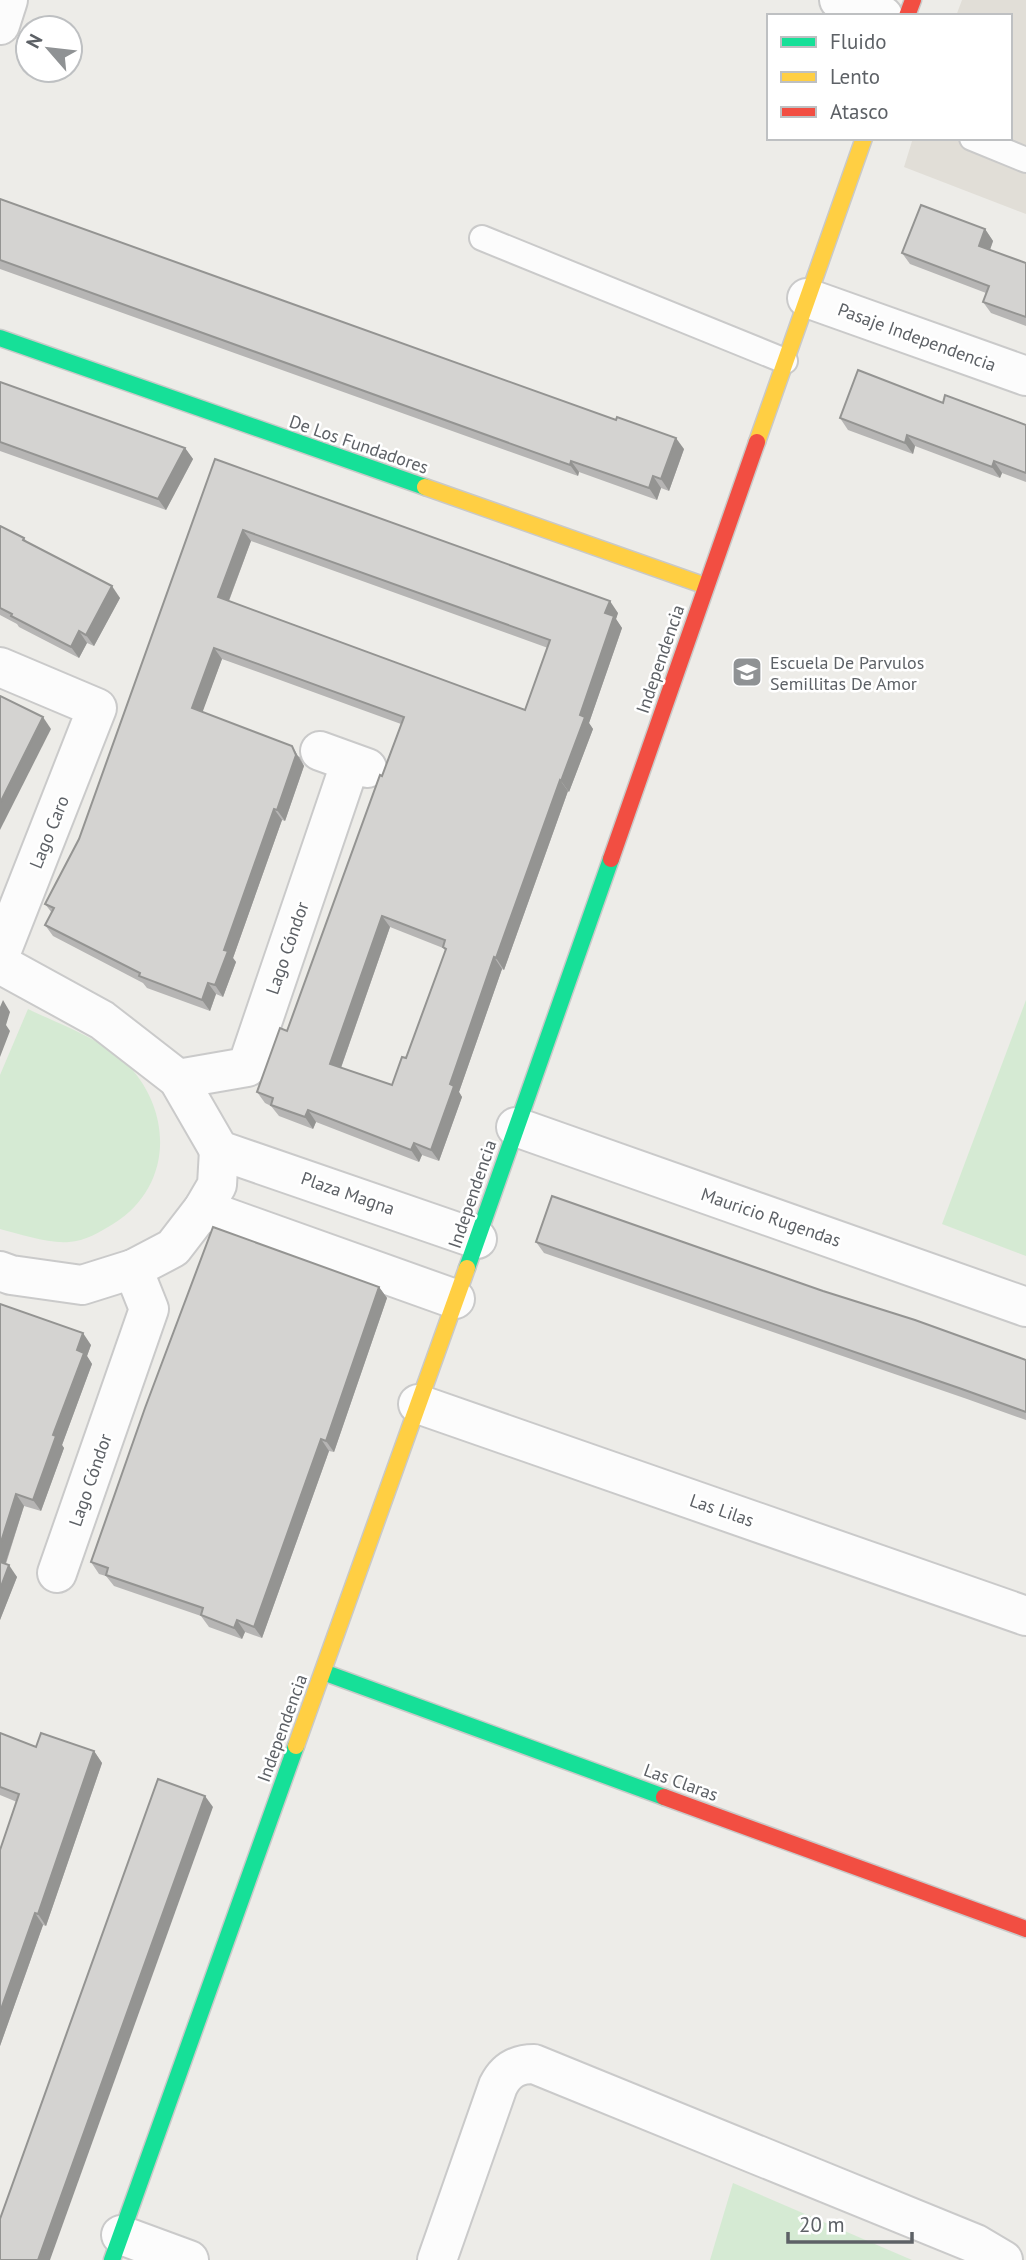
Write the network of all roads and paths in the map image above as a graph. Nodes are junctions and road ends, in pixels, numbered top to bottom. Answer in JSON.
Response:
{"nodes":[{"id":1,"x":839,"y":0,"type":"edge"},
{"id":2,"x":878,"y":14,"type":"edge"},
{"id":3,"x":863,"y":140,"type":"edge"},
{"id":4,"x":977,"y":140,"type":"edge"},
{"id":5,"x":1026,"y":160,"type":"edge"},
{"id":6,"x":482,"y":238,"type":"dead end"},
{"id":7,"x":807,"y":298,"type":"junction"},
{"id":8,"x":0,"y":338,"type":"edge"},
{"id":9,"x":785,"y":361,"type":"junction"},
{"id":10,"x":1026,"y":376,"type":"edge"},
{"id":11,"x":706,"y":586,"type":"junction"},
{"id":12,"x":0,"y":667,"type":"edge"},
{"id":13,"x":346,"y":761,"type":"dead end"},
{"id":14,"x":0,"y":956,"type":"edge"},
{"id":15,"x":0,"y":964,"type":"edge"},
{"id":16,"x":178,"y":1079,"type":"junction"},
{"id":17,"x":516,"y":1127,"type":"junction"},
{"id":18,"x":219,"y":1150,"type":"junction"},
{"id":19,"x":203,"y":1209,"type":"junction"},
{"id":20,"x":477,"y":1238,"type":"junction"},
{"id":21,"x":133,"y":1269,"type":"junction"},
{"id":22,"x":0,"y":1271,"type":"edge"},
{"id":23,"x":455,"y":1299,"type":"junction"},
{"id":24,"x":1026,"y":1307,"type":"edge"},
{"id":25,"x":418,"y":1404,"type":"junction"},
{"id":26,"x":57,"y":1573,"type":"dead end"},
{"id":27,"x":1026,"y":1616,"type":"edge"},
{"id":28,"x":323,"y":1672,"type":"junction"},
{"id":29,"x":1026,"y":1929,"type":"edge"},
{"id":30,"x":116,"y":2248,"type":"edge"},
{"id":31,"x":189,"y":2260,"type":"edge"},
{"id":32,"x":437,"y":2260,"type":"edge"},
{"id":33,"x":1003,"y":2260,"type":"edge"}],
"edges":[{"from":1,"to":2,"type":"street"},
{"from":3,"to":7,"type":"street","name":"Independencia"},
{"from":4,"to":5,"type":"lane"},
{"from":6,"to":9,"type":"lane"},
{"from":7,"to":9,"type":"street","name":"Independencia"},
{"from":7,"to":10,"type":"street","name":"Pasaje Independencia"},
{"from":8,"to":11,"type":"street","name":"De Los Fundadores"},
{"from":9,"to":11,"type":"street","name":"Independencia"},
{"from":11,"to":17,"type":"street","name":"Independencia"},
{"from":12,"to":14,"type":"street","name":"Lago Caro"},
{"from":13,"to":16,"type":"street","name":"Lago Cóndor"},
{"from":15,"to":16,"type":"street"},
{"from":16,"to":18,"type":"street"},
{"from":17,"to":20,"type":"street","name":"Independencia"},
{"from":17,"to":24,"type":"street","name":"Mauricio Rugendas"},
{"from":18,"to":19,"type":"street"},
{"from":18,"to":20,"type":"street","name":"Plaza Magna"},
{"from":19,"to":21,"type":"street"},
{"from":19,"to":23,"type":"street"},
{"from":20,"to":23,"type":"street","name":"Independencia"},
{"from":21,"to":22,"type":"street"},
{"from":21,"to":26,"type":"street","name":"Lago Cóndor"},
{"from":23,"to":25,"type":"street","name":"Independencia"},
{"from":25,"to":27,"type":"street","name":"Las Lilas"},
{"from":25,"to":28,"type":"street","name":"Independencia"},
{"from":28,"to":29,"type":"street","name":"Las Claras"},
{"from":28,"to":30,"type":"street","name":"Independencia"},
{"from":30,"to":31,"type":"street"},
{"from":32,"to":33,"type":"street"}]}
